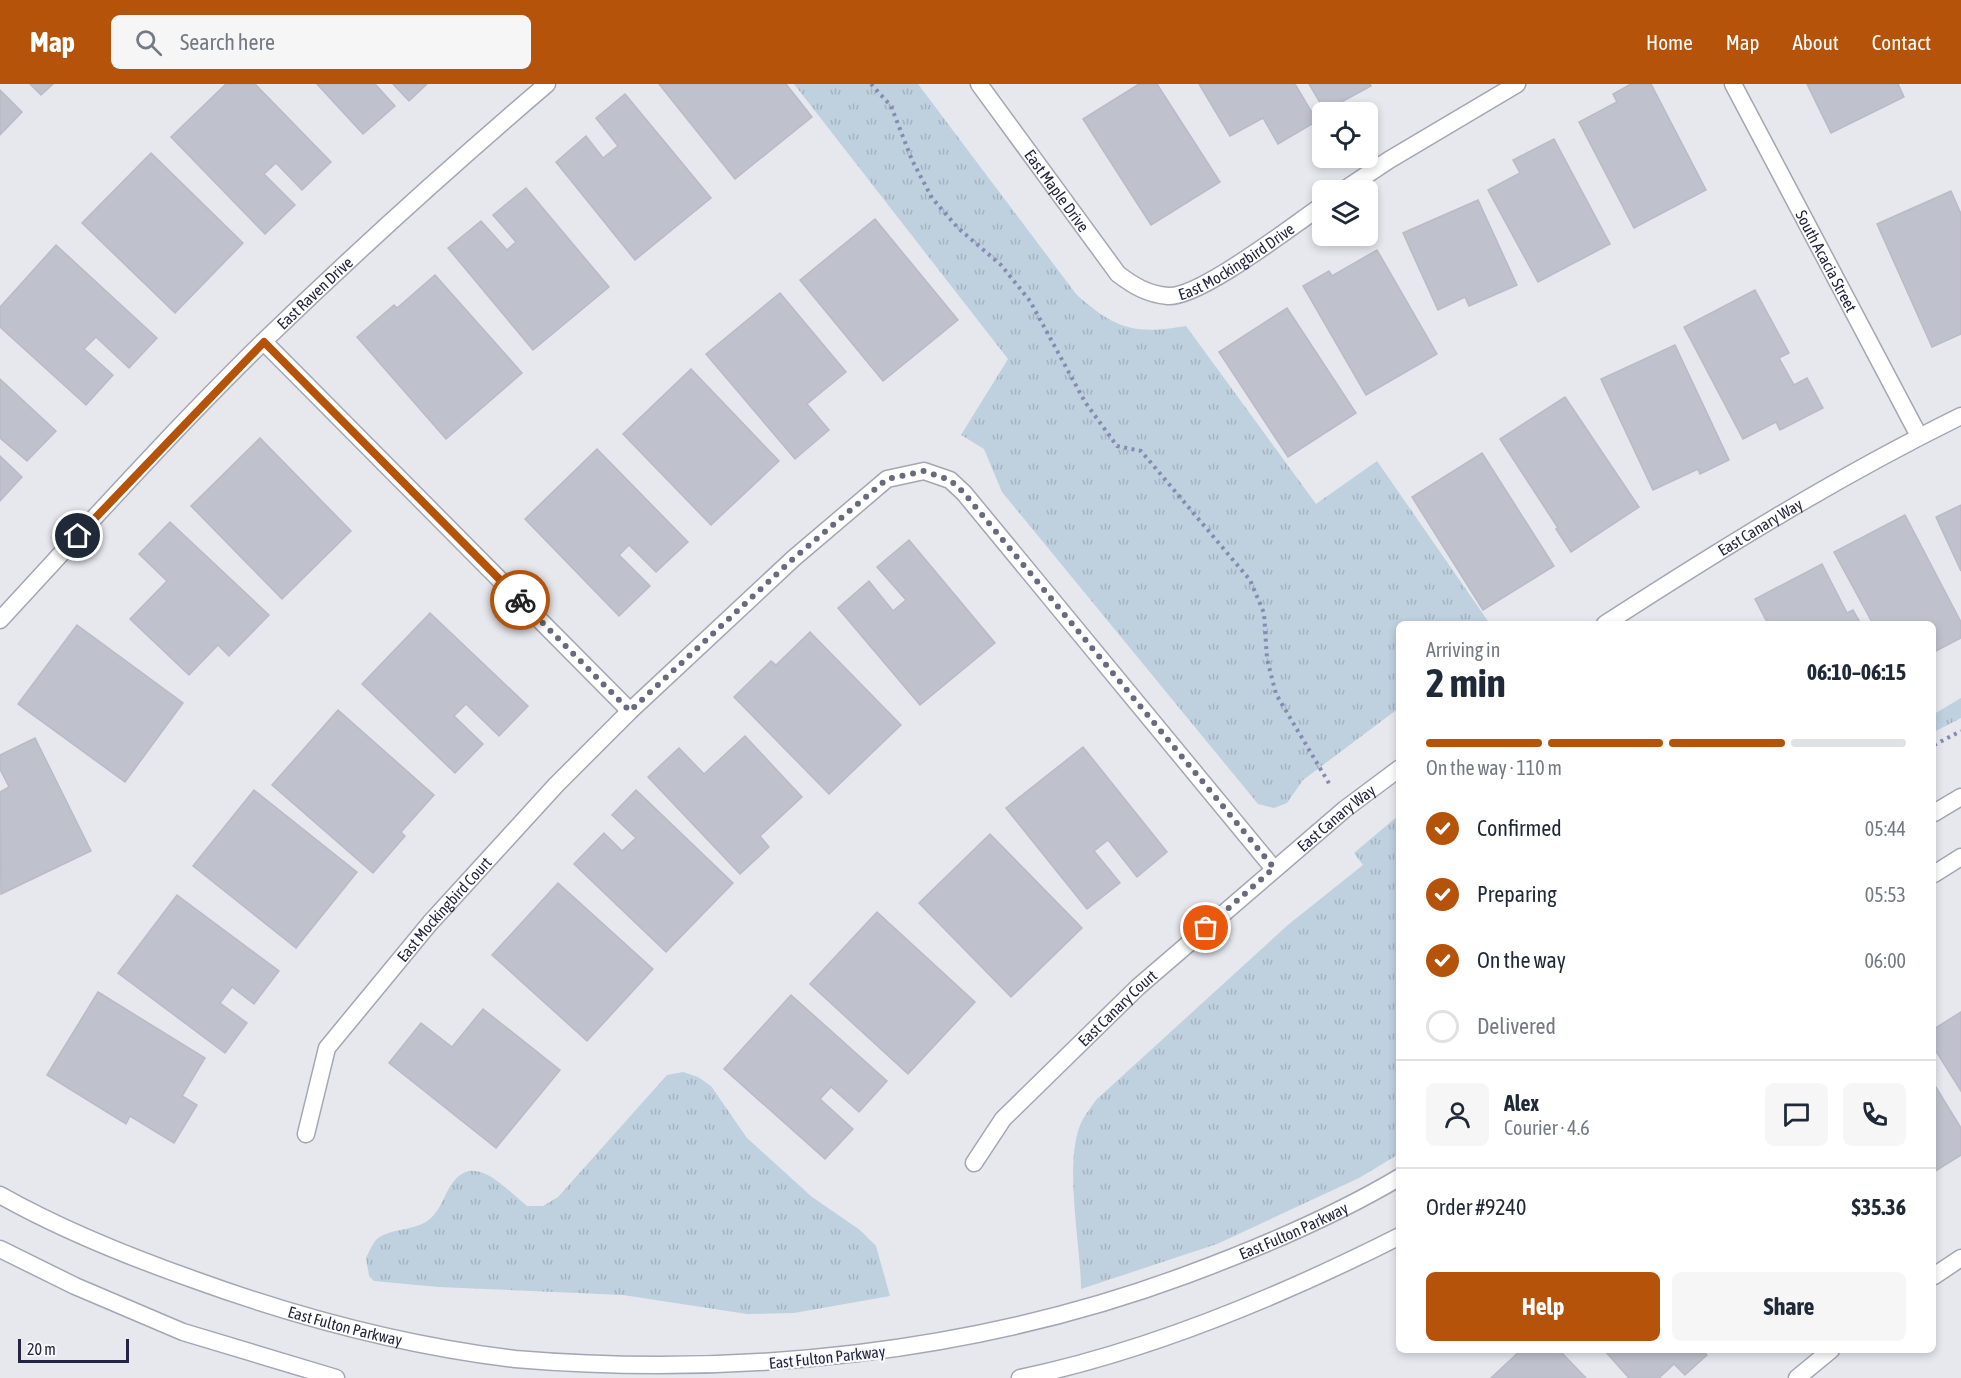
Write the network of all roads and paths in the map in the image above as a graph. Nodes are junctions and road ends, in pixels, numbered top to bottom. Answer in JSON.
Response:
{"nodes":[{"id":1,"x":547,"y":84,"type":"edge"},
{"id":2,"x":871,"y":84,"type":"edge"},
{"id":3,"x":979,"y":84,"type":"edge"},
{"id":4,"x":1517,"y":84,"type":"edge"},
{"id":5,"x":1733,"y":84,"type":"edge"},
{"id":6,"x":1359,"y":180,"type":"edge"},
{"id":7,"x":1312,"y":212,"type":"edge"},
{"id":8,"x":1141,"y":291,"type":"joint"},
{"id":9,"x":264,"y":342,"type":"junction"},
{"id":10,"x":1961,"y":416,"type":"edge"},
{"id":11,"x":1919,"y":436,"type":"junction"},
{"id":12,"x":0,"y":620,"type":"edge"},
{"id":13,"x":1610,"y":621,"type":"edge"},
{"id":14,"x":630,"y":711,"type":"junction"},
{"id":15,"x":1961,"y":731,"type":"edge"},
{"id":16,"x":1936,"y":744,"type":"edge"},
{"id":17,"x":1396,"y":771,"type":"edge"},
{"id":18,"x":1961,"y":797,"type":"edge"},
{"id":19,"x":1345,"y":809,"type":"junction"},
{"id":20,"x":1936,"y":812,"type":"edge"},
{"id":21,"x":1961,"y":857,"type":"edge"},
{"id":22,"x":1274,"y":868,"type":"junction"},
{"id":23,"x":1936,"y":873,"type":"edge"},
{"id":24,"x":306,"y":1134,"type":"dead end"},
{"id":25,"x":974,"y":1163,"type":"dead end"},
{"id":26,"x":1396,"y":1179,"type":"edge"},
{"id":27,"x":0,"y":1195,"type":"edge"},
{"id":28,"x":1396,"y":1238,"type":"edge"},
{"id":29,"x":0,"y":1249,"type":"edge"},
{"id":30,"x":1961,"y":1258,"type":"edge"},
{"id":31,"x":1936,"y":1275,"type":"edge"},
{"id":32,"x":1827,"y":1353,"type":"edge"},
{"id":33,"x":336,"y":1378,"type":"edge"},
{"id":34,"x":1020,"y":1378,"type":"edge"},
{"id":35,"x":1797,"y":1378,"type":"edge"}],
"edges":[{"from":1,"to":9,"type":"street","name":"East Raven Drive"},
{"from":2,"to":19,"type":"path"},
{"from":3,"to":8,"type":"street","name":"East Maple Drive"},
{"from":4,"to":6,"type":"street"},
{"from":5,"to":11,"type":"street","name":"South Acacia Street"},
{"from":7,"to":8,"type":"street","name":"East Mockingbird Drive"},
{"from":9,"to":12,"type":"street","name":"East Raven Drive"},
{"from":9,"to":14,"type":"street"},
{"from":10,"to":11,"type":"street"},
{"from":11,"to":13,"type":"street","name":"East Canary Way"},
{"from":14,"to":22,"type":"street"},
{"from":14,"to":24,"type":"street","name":"East Mockingbird Court"},
{"from":15,"to":16,"type":"path"},
{"from":17,"to":19,"type":"street","name":"East Canary Way"},
{"from":18,"to":20,"type":"street"},
{"from":19,"to":22,"type":"street","name":"East Canary Way"},
{"from":21,"to":23,"type":"street"},
{"from":22,"to":25,"type":"street","name":"East Canary Court"},
{"from":26,"to":27,"type":"street","name":"East Fulton Parkway"},
{"from":28,"to":34,"type":"street"},
{"from":29,"to":33,"type":"street"},
{"from":30,"to":31,"type":"street"},
{"from":32,"to":35,"type":"street"}]}
